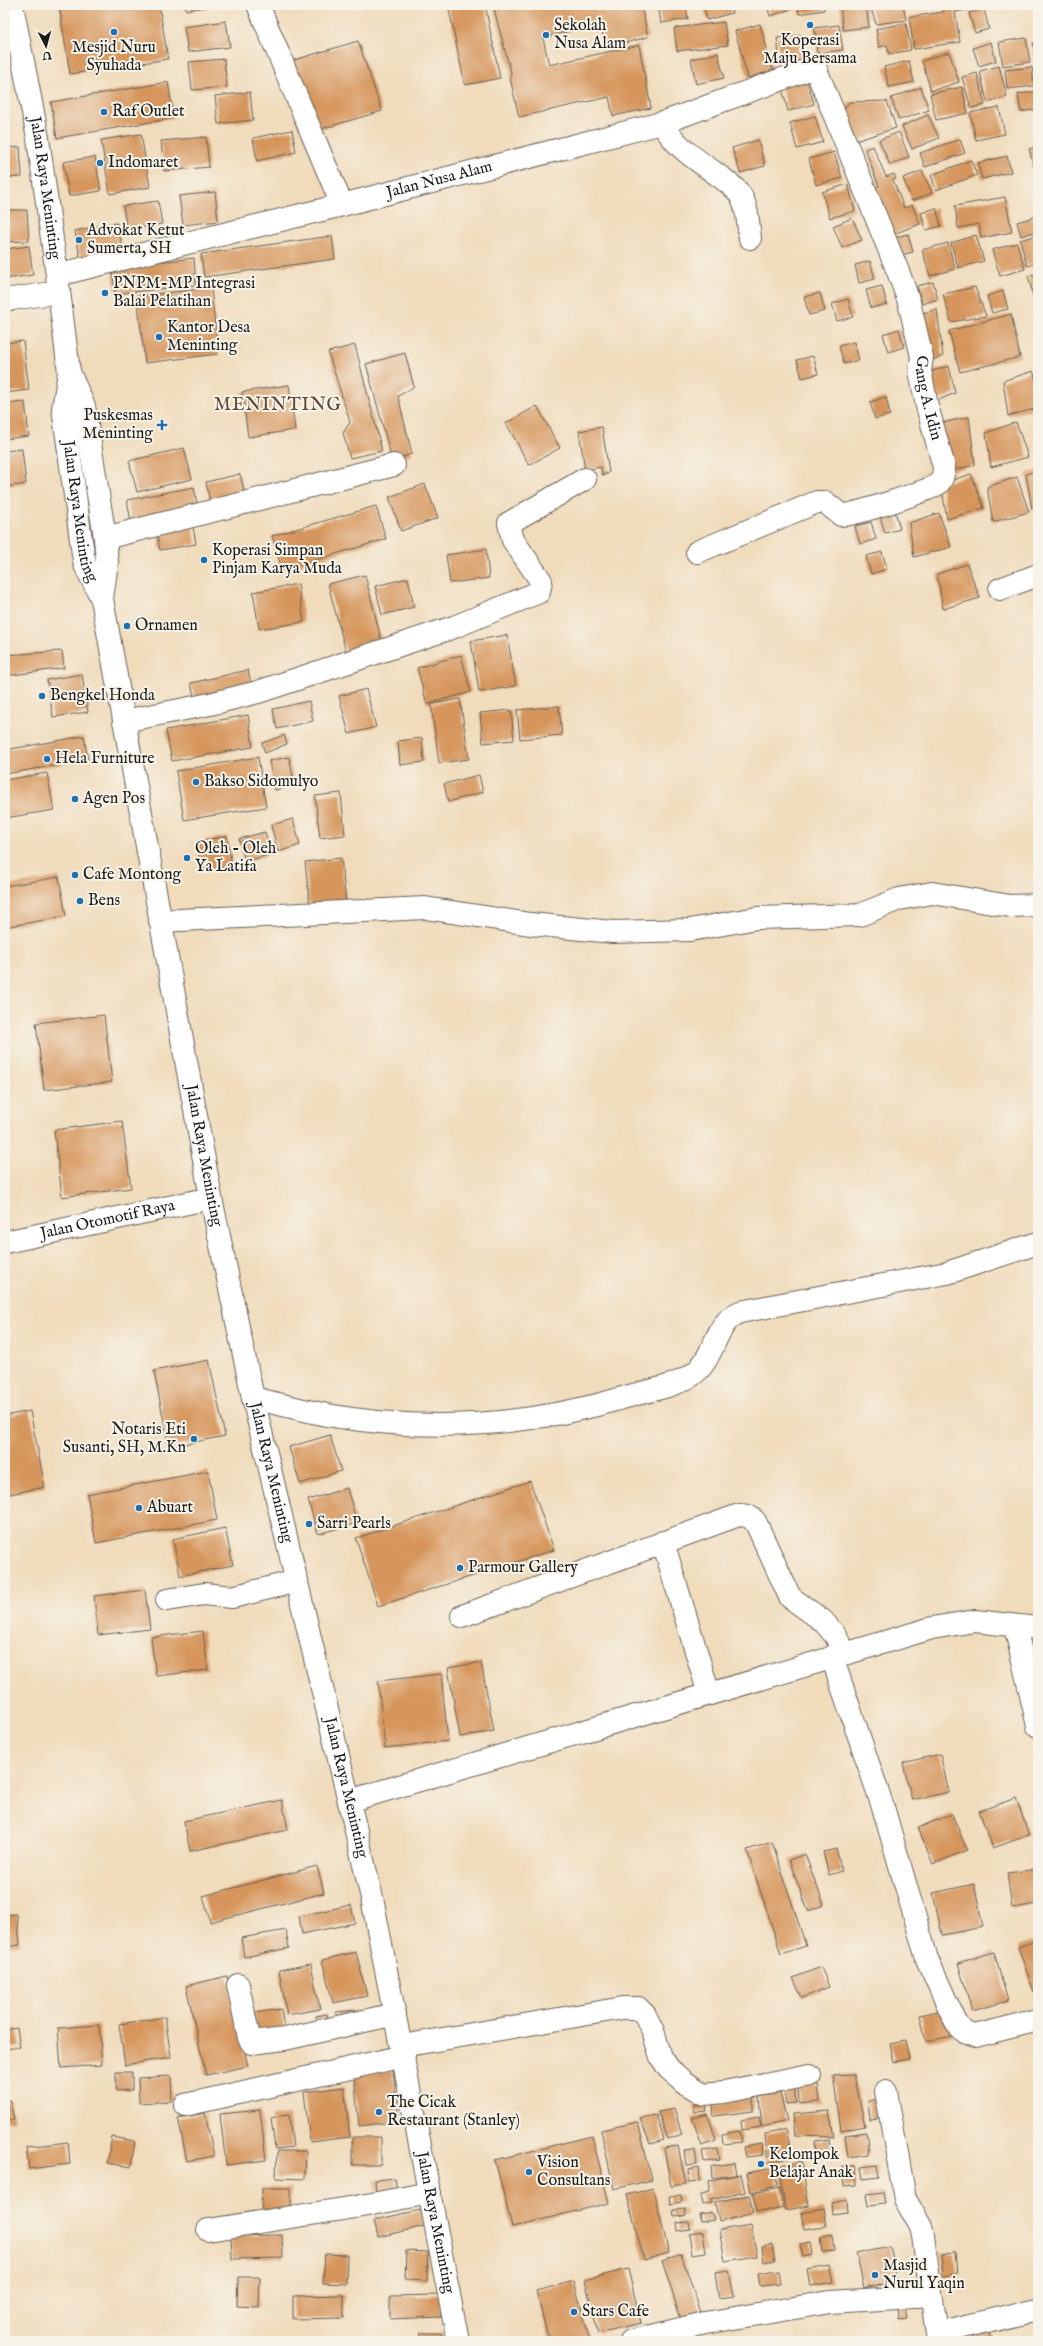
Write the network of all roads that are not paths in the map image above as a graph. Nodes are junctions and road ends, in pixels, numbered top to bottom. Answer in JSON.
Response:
{"nodes":[{"id":1,"x":12,"y":5,"type":"edge"},
{"id":2,"x":258,"y":5,"type":"edge"},
{"id":3,"x":815,"y":67,"type":"joint"},
{"id":4,"x":662,"y":123,"type":"junction"},
{"id":5,"x":342,"y":205,"type":"junction"},
{"id":6,"x":750,"y":238,"type":"dead end"},
{"id":7,"x":58,"y":284,"type":"junction"},
{"id":8,"x":5,"y":300,"type":"edge"},
{"id":9,"x":69,"y":372,"type":"junction"},
{"id":10,"x":394,"y":465,"type":"dead end"},
{"id":11,"x":585,"y":479,"type":"dead end"},
{"id":12,"x":105,"y":538,"type":"junction"},
{"id":13,"x":698,"y":552,"type":"dead end"},
{"id":14,"x":1038,"y":575,"type":"edge"},
{"id":15,"x":1000,"y":589,"type":"dead end"},
{"id":16,"x":102,"y":599,"type":"junction"},
{"id":17,"x":124,"y":721,"type":"junction"},
{"id":18,"x":1038,"y":905,"type":"edge"},
{"id":19,"x":160,"y":921,"type":"junction"},
{"id":20,"x":211,"y":1198,"type":"junction"},
{"id":21,"x":5,"y":1242,"type":"edge"},
{"id":22,"x":1038,"y":1243,"type":"edge"},
{"id":23,"x":253,"y":1398,"type":"junction"},
{"id":24,"x":663,"y":1542,"type":"junction"},
{"id":25,"x":297,"y":1581,"type":"junction"},
{"id":26,"x":168,"y":1600,"type":"dead end"},
{"id":27,"x":462,"y":1616,"type":"dead end"},
{"id":28,"x":1015,"y":1626,"type":"junction"},
{"id":29,"x":1038,"y":1628,"type":"edge"},
{"id":30,"x":838,"y":1655,"type":"junction"},
{"id":31,"x":709,"y":1694,"type":"junction"},
{"id":32,"x":1038,"y":1726,"type":"edge"},
{"id":33,"x":349,"y":1801,"type":"junction"},
{"id":34,"x":238,"y":1985,"type":"dead end"},
{"id":35,"x":395,"y":2014,"type":"junction"},
{"id":36,"x":1038,"y":2020,"type":"edge"},
{"id":37,"x":403,"y":2051,"type":"junction"},
{"id":38,"x":810,"y":2075,"type":"dead end"},
{"id":39,"x":886,"y":2091,"type":"dead end"},
{"id":40,"x":185,"y":2104,"type":"dead end"},
{"id":41,"x":430,"y":2193,"type":"junction"},
{"id":42,"x":208,"y":2230,"type":"dead end"},
{"id":43,"x":931,"y":2296,"type":"junction"},
{"id":44,"x":1038,"y":2309,"type":"edge"},
{"id":45,"x":937,"y":2337,"type":"edge"},
{"id":46,"x":458,"y":2341,"type":"edge"},
{"id":47,"x":631,"y":2341,"type":"edge"}],
"edges":[{"from":1,"to":7,"type":"main road","name":"Jalan Raya Meninting"},
{"from":2,"to":5,"type":"main road"},
{"from":3,"to":4,"type":"main road","name":"Jalan Nusa Alam"},
{"from":3,"to":13,"type":"main road","name":"Gang A. Idin"},
{"from":4,"to":5,"type":"main road","name":"Jalan Nusa Alam"},
{"from":4,"to":6,"type":"main road"},
{"from":5,"to":7,"type":"main road","name":"Jalan Nusa Alam"},
{"from":7,"to":8,"type":"main road","name":"Jalan Nusa Alam"},
{"from":7,"to":9,"type":"main road","name":"Jalan Raya Meninting"},
{"from":9,"to":12,"type":"main road","name":"Jalan Raya Meninting"},
{"from":9,"to":16,"type":"main road","name":"Jalan Raya Meninting"},
{"from":10,"to":12,"type":"main road"},
{"from":11,"to":17,"type":"main road"},
{"from":12,"to":16,"type":"main road","name":"Jalan Raya Meninting"},
{"from":14,"to":15,"type":"main road"},
{"from":16,"to":17,"type":"main road","name":"Jalan Raya Meninting"},
{"from":17,"to":19,"type":"main road","name":"Jalan Raya Meninting"},
{"from":18,"to":19,"type":"main road"},
{"from":19,"to":20,"type":"main road","name":"Jalan Raya Meninting"},
{"from":20,"to":21,"type":"main road","name":"Jalan Otomotif Raya"},
{"from":20,"to":23,"type":"main road","name":"Jalan Raya Meninting"},
{"from":22,"to":23,"type":"main road"},
{"from":23,"to":25,"type":"main road","name":"Jalan Raya Meninting"},
{"from":24,"to":27,"type":"main road"},
{"from":24,"to":30,"type":"main road"},
{"from":24,"to":31,"type":"main road"},
{"from":25,"to":26,"type":"main road"},
{"from":25,"to":33,"type":"main road","name":"Jalan Raya Meninting"},
{"from":28,"to":29,"type":"main road"},
{"from":28,"to":30,"type":"main road"},
{"from":28,"to":32,"type":"main road"},
{"from":30,"to":31,"type":"main road"},
{"from":30,"to":36,"type":"main road"},
{"from":31,"to":33,"type":"main road"},
{"from":33,"to":35,"type":"main road","name":"Jalan Raya Meninting"},
{"from":34,"to":35,"type":"main road"},
{"from":35,"to":37,"type":"main road","name":"Jalan Raya Meninting"},
{"from":37,"to":38,"type":"main road"},
{"from":37,"to":40,"type":"main road"},
{"from":37,"to":41,"type":"main road","name":"Jalan Raya Meninting"},
{"from":39,"to":43,"type":"main road"},
{"from":41,"to":42,"type":"main road"},
{"from":41,"to":46,"type":"main road","name":"Jalan Raya Meninting"},
{"from":43,"to":45,"type":"main road"},
{"from":43,"to":47,"type":"main road"},
{"from":44,"to":45,"type":"main road"}]}
